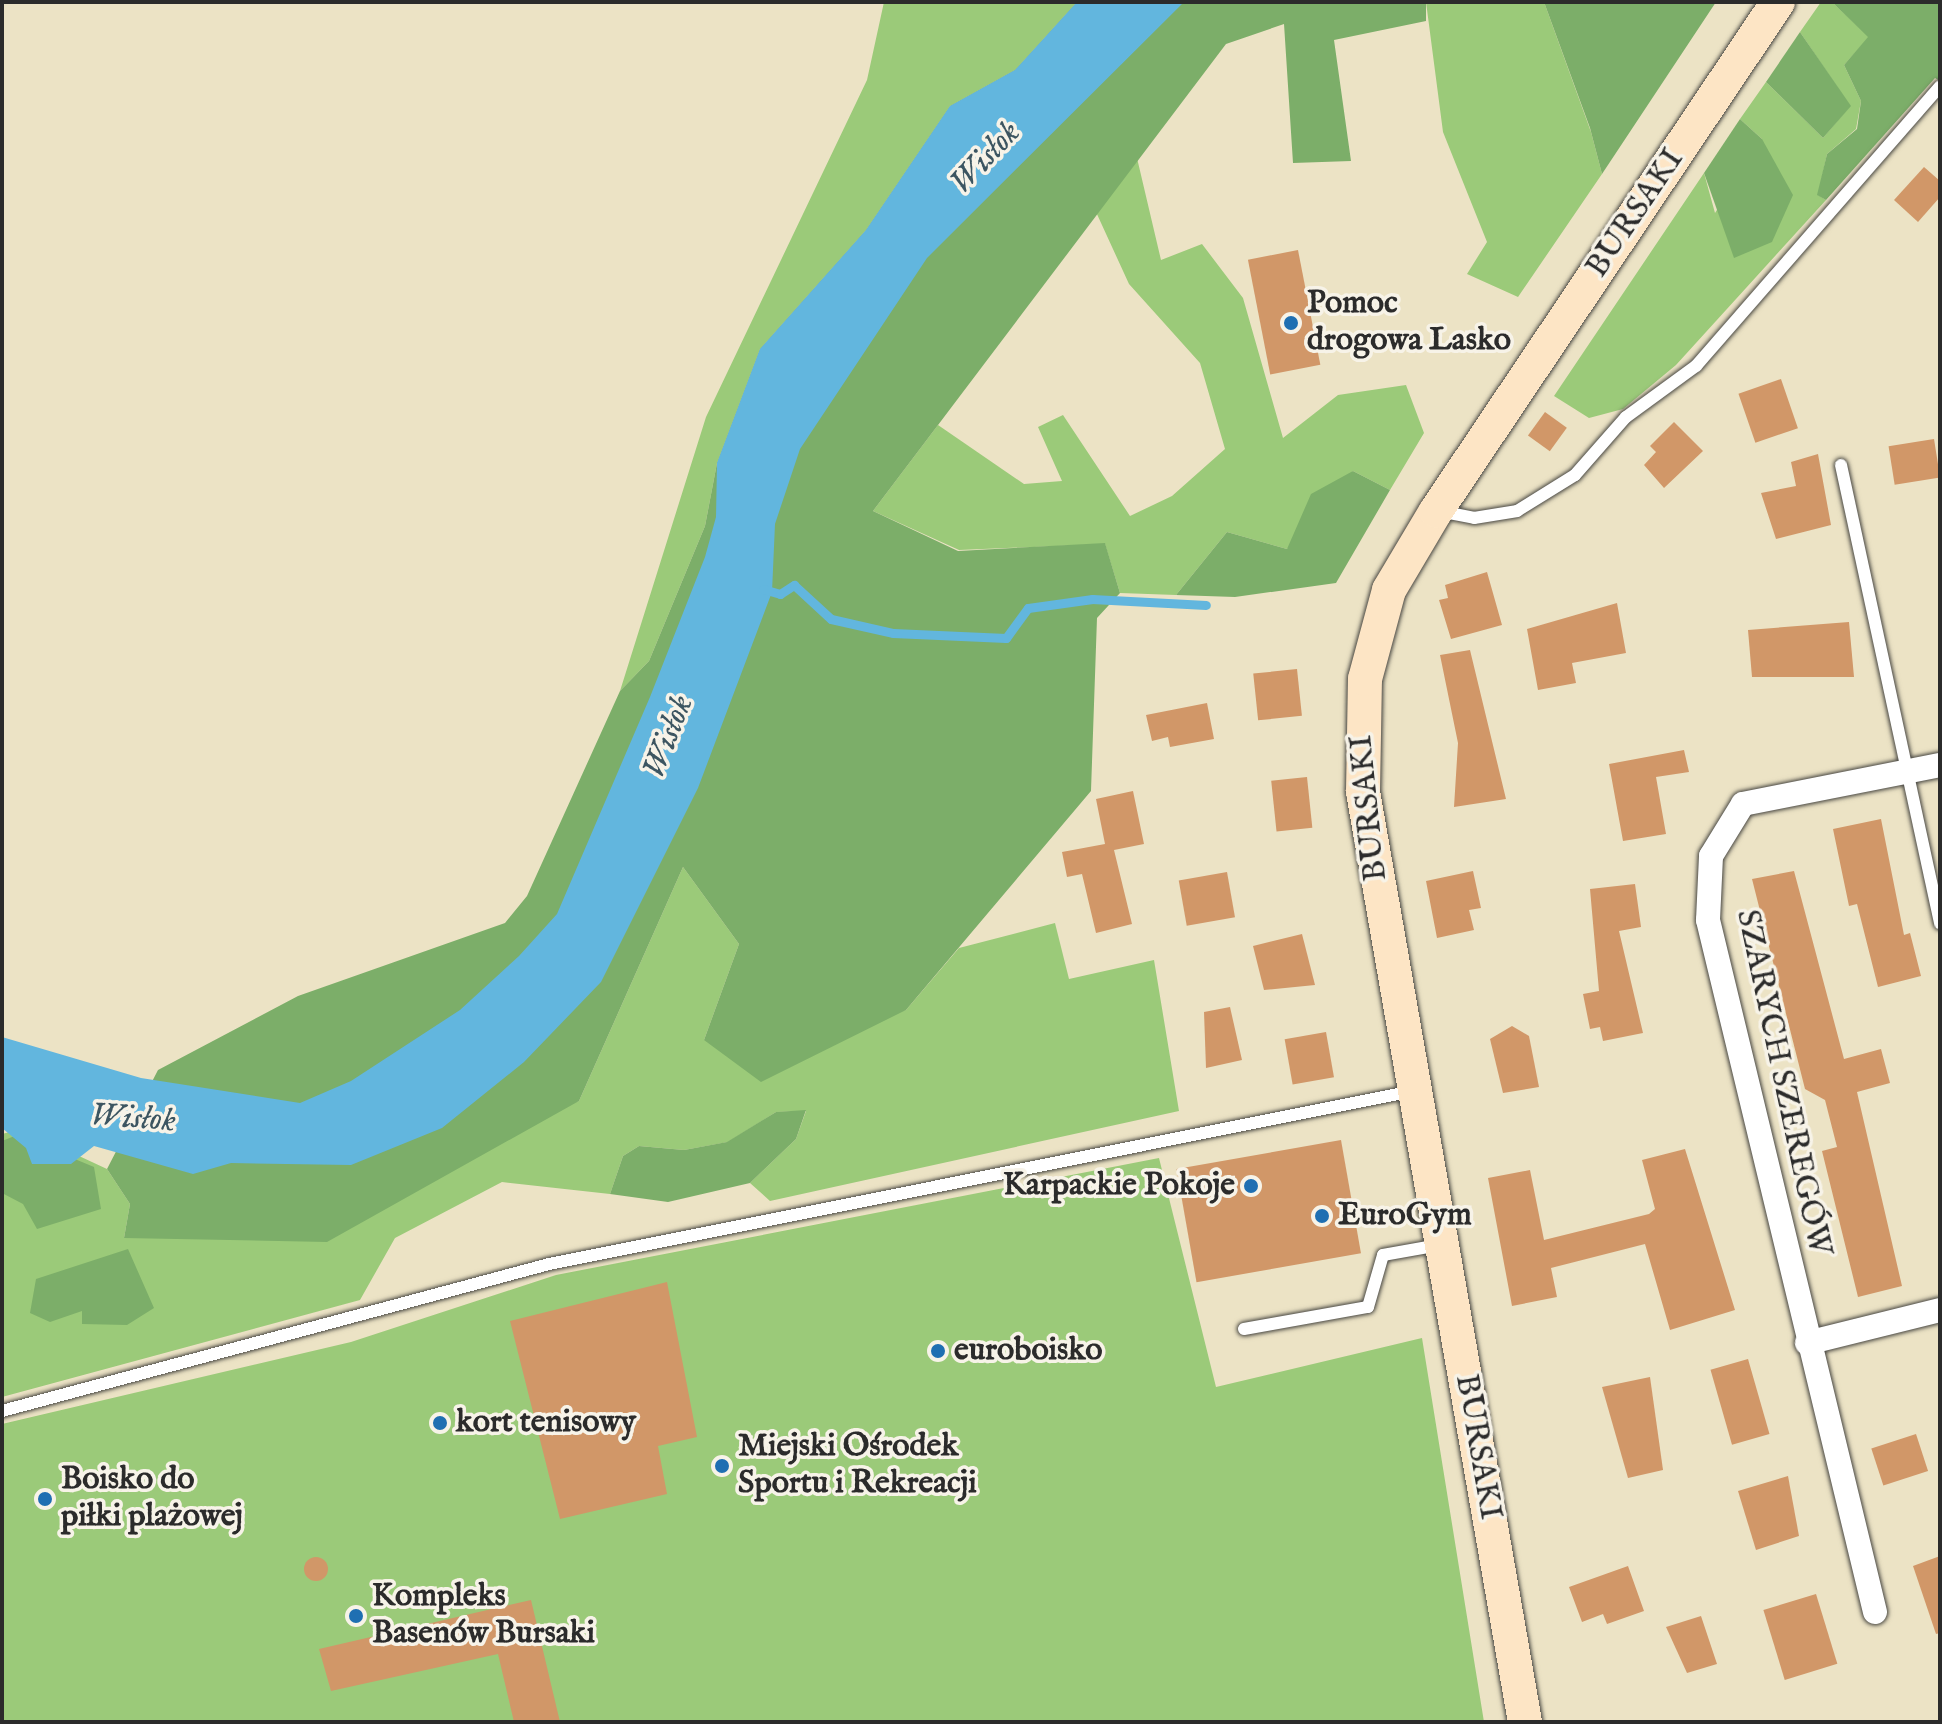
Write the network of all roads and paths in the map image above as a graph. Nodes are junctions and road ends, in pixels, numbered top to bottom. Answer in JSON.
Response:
{"nodes":[{"id":1,"x":1778,"y":2,"type":"edge"},
{"id":2,"x":1940,"y":86,"type":"edge"},
{"id":3,"x":1841,"y":465,"type":"dead end"},
{"id":4,"x":1436,"y":511,"type":"junction"},
{"id":5,"x":1940,"y":765,"type":"edge"},
{"id":6,"x":1906,"y":770,"type":"junction"},
{"id":7,"x":1940,"y":923,"type":"edge"},
{"id":8,"x":1416,"y":1090,"type":"junction"},
{"id":9,"x":1443,"y":1244,"type":"junction"},
{"id":10,"x":1940,"y":1310,"type":"edge"},
{"id":11,"x":1244,"y":1329,"type":"dead end"},
{"id":12,"x":1807,"y":1343,"type":"junction"},
{"id":13,"x":2,"y":1411,"type":"edge"},
{"id":14,"x":1875,"y":1612,"type":"dead end"},
{"id":15,"x":1525,"y":1722,"type":"edge"}],
"edges":[{"from":1,"to":4,"type":"street","name":"BURSAKI"},
{"from":2,"to":4,"type":"lane"},
{"from":3,"to":6,"type":"lane"},
{"from":4,"to":8,"type":"street","name":"BURSAKI"},
{"from":5,"to":6,"type":"street","name":"SZARYCH SZEREGÓW"},
{"from":6,"to":7,"type":"lane"},
{"from":6,"to":12,"type":"street","name":"SZARYCH SZEREGÓW"},
{"from":8,"to":9,"type":"street","name":"BURSAKI"},
{"from":8,"to":13,"type":"lane"},
{"from":9,"to":11,"type":"lane"},
{"from":9,"to":15,"type":"street","name":"BURSAKI"},
{"from":10,"to":12,"type":"street"},
{"from":12,"to":14,"type":"street","name":"SZARYCH SZEREGÓW"}]}
